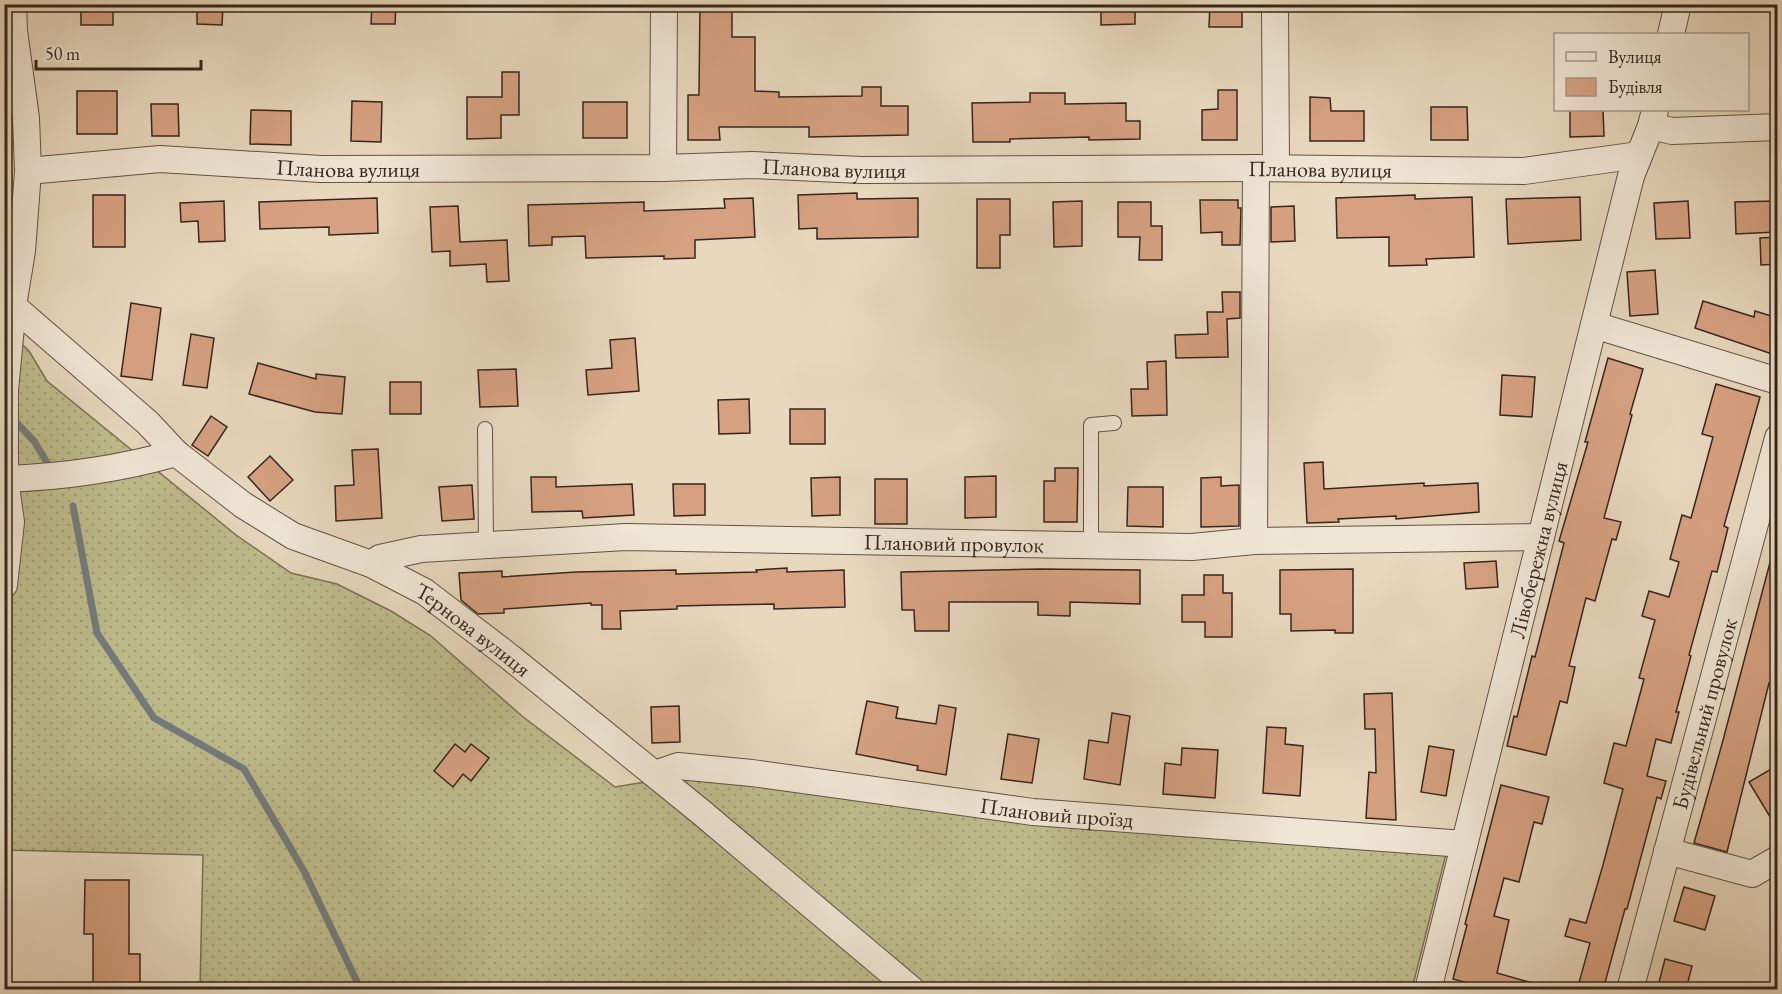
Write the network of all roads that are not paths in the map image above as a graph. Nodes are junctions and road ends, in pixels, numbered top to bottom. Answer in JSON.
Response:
{"nodes":[{"id":1,"x":13,"y":4,"type":"edge"},
{"id":2,"x":664,"y":4,"type":"edge"},
{"id":3,"x":1275,"y":4,"type":"edge"},
{"id":4,"x":1678,"y":4,"type":"edge"},
{"id":5,"x":1671,"y":33,"type":"edge"},
{"id":6,"x":1653,"y":118,"type":"edge"},
{"id":7,"x":1778,"y":127,"type":"edge"},
{"id":8,"x":1639,"y":155,"type":"junction"},
{"id":9,"x":663,"y":168,"type":"junction"},
{"id":10,"x":1266,"y":168,"type":"junction"},
{"id":11,"x":28,"y":171,"type":"junction"},
{"id":12,"x":13,"y":306,"type":"junction"},
{"id":13,"x":1594,"y":325,"type":"junction"},
{"id":14,"x":1778,"y":381,"type":"edge"},
{"id":15,"x":1114,"y":423,"type":"dead end"},
{"id":16,"x":485,"y":429,"type":"dead end"},
{"id":17,"x":1778,"y":438,"type":"edge"},
{"id":18,"x":176,"y":453,"type":"junction"},
{"id":19,"x":5,"y":479,"type":"edge"},
{"id":20,"x":1541,"y":537,"type":"junction"},
{"id":21,"x":1254,"y":541,"type":"junction"},
{"id":22,"x":1091,"y":544,"type":"junction"},
{"id":23,"x":486,"y":545,"type":"junction"},
{"id":24,"x":371,"y":564,"type":"junction"},
{"id":25,"x":4,"y":585,"type":"edge"},
{"id":26,"x":655,"y":774,"type":"junction"},
{"id":27,"x":1464,"y":844,"type":"junction"},
{"id":28,"x":1667,"y":851,"type":"junction"},
{"id":29,"x":1778,"y":859,"type":"edge"},
{"id":30,"x":912,"y":990,"type":"edge"},
{"id":31,"x":1428,"y":990,"type":"edge"},
{"id":32,"x":1630,"y":990,"type":"edge"}],
"edges":[{"from":1,"to":11,"type":"street"},
{"from":2,"to":9,"type":"street"},
{"from":3,"to":10,"type":"street"},
{"from":4,"to":5,"type":"street"},
{"from":6,"to":7,"type":"street"},
{"from":6,"to":8,"type":"street","name":"Лівобережна вулиця"},
{"from":8,"to":10,"type":"street","name":"Планова вулиця"},
{"from":8,"to":13,"type":"street","name":"Лівобережна вулиця"},
{"from":9,"to":10,"type":"street","name":"Планова вулиця"},
{"from":9,"to":11,"type":"street","name":"Планова вулиця"},
{"from":10,"to":21,"type":"street"},
{"from":11,"to":12,"type":"street"},
{"from":12,"to":18,"type":"street","name":"Тернова вулиця"},
{"from":12,"to":19,"type":"street"},
{"from":13,"to":14,"type":"street"},
{"from":13,"to":20,"type":"street","name":"Лівобережна вулиця"},
{"from":15,"to":22,"type":"lane"},
{"from":16,"to":23,"type":"lane"},
{"from":17,"to":28,"type":"street","name":"Будівельний провулок"},
{"from":18,"to":19,"type":"street"},
{"from":18,"to":24,"type":"street","name":"Тернова вулиця"},
{"from":19,"to":25,"type":"street"},
{"from":20,"to":21,"type":"street","name":"Плановий провулок"},
{"from":20,"to":27,"type":"street","name":"Лівобережна вулиця"},
{"from":21,"to":22,"type":"street","name":"Плановий провулок"},
{"from":22,"to":23,"type":"street","name":"Плановий провулок"},
{"from":23,"to":24,"type":"street","name":"Плановий провулок"},
{"from":24,"to":26,"type":"street","name":"Тернова вулиця"},
{"from":26,"to":27,"type":"street","name":"Плановий проїзд"},
{"from":26,"to":30,"type":"street","name":"Тернова вулиця"},
{"from":27,"to":31,"type":"street","name":"Лівобережна вулиця"},
{"from":28,"to":29,"type":"street"},
{"from":28,"to":32,"type":"street","name":"Будівельний провулок"}]}
